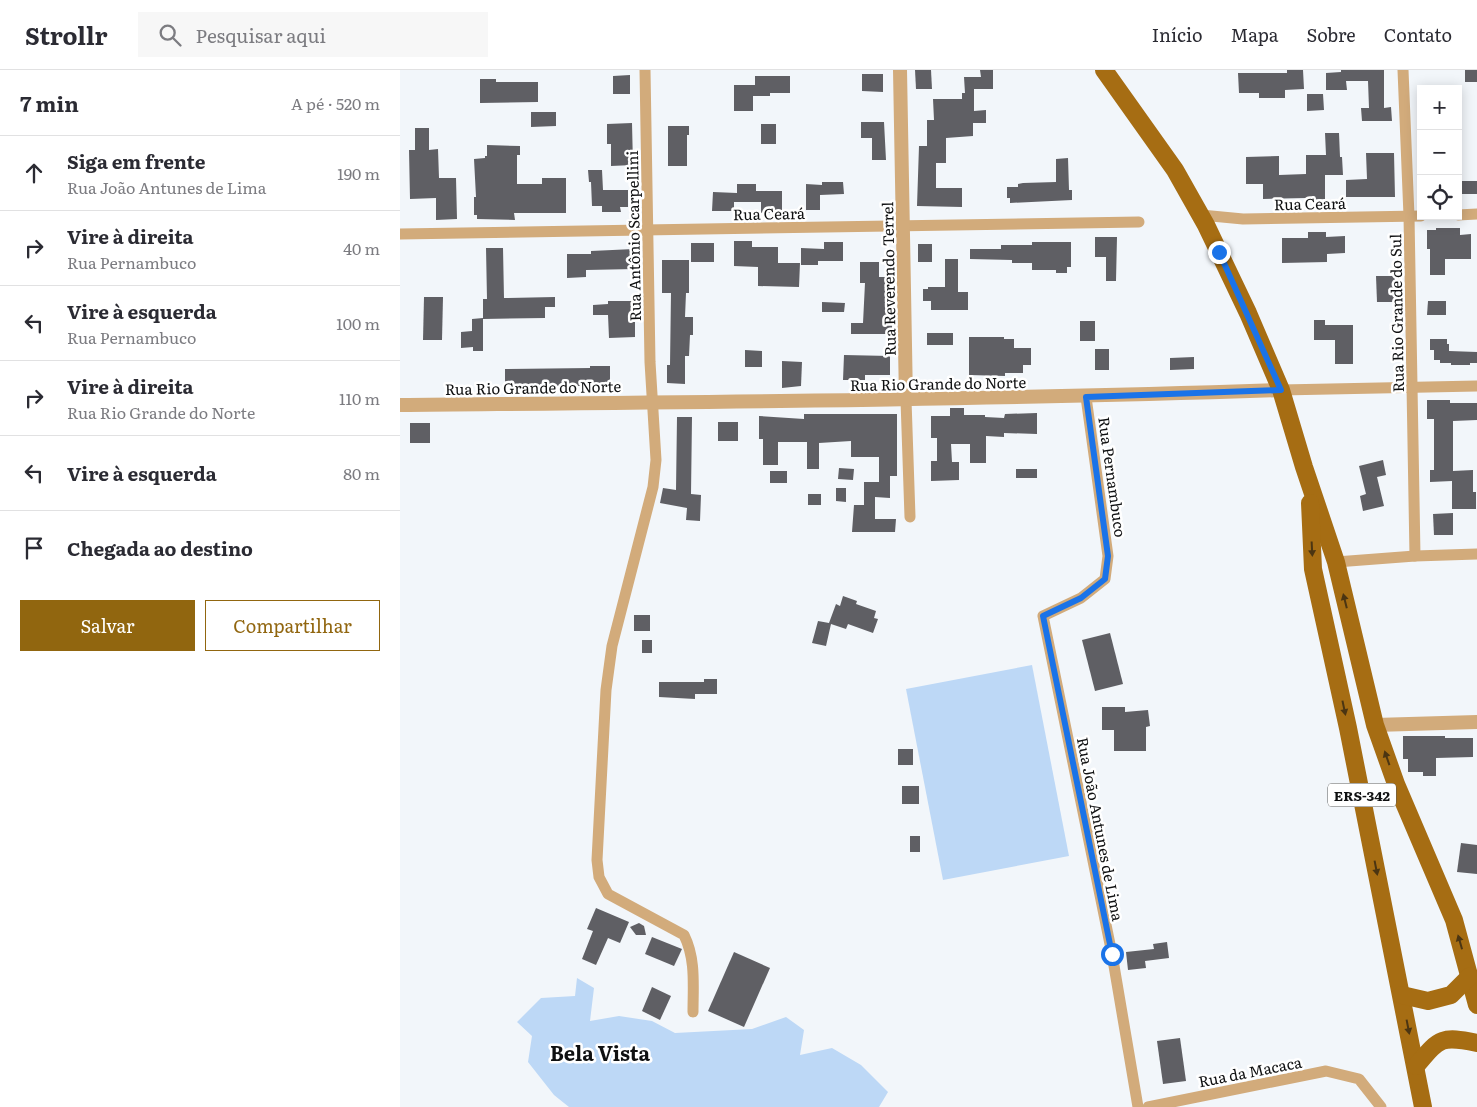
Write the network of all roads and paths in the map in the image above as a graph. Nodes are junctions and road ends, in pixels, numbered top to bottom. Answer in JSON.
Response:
{"nodes":[{"id":1,"x":645,"y":70,"type":"edge"},
{"id":2,"x":900,"y":70,"type":"edge"},
{"id":3,"x":1104,"y":70,"type":"edge"},
{"id":4,"x":1403,"y":70,"type":"edge"},
{"id":5,"x":1477,"y":214,"type":"edge"},
{"id":6,"x":1201,"y":215,"type":"junction"},
{"id":7,"x":1462,"y":215,"type":"edge"},
{"id":8,"x":1415,"y":216,"type":"edge"},
{"id":9,"x":1139,"y":222,"type":"dead end"},
{"id":10,"x":903,"y":226,"type":"junction"},
{"id":11,"x":648,"y":230,"type":"junction"},
{"id":12,"x":400,"y":234,"type":"edge"},
{"id":13,"x":1477,"y":386,"type":"edge"},
{"id":14,"x":1412,"y":388,"type":"junction"},
{"id":15,"x":1281,"y":390,"type":"junction"},
{"id":16,"x":1086,"y":397,"type":"junction"},
{"id":17,"x":906,"y":400,"type":"junction"},
{"id":18,"x":653,"y":402,"type":"junction"},
{"id":19,"x":400,"y":405,"type":"edge"},
{"id":20,"x":1309,"y":483,"type":"junction"},
{"id":21,"x":910,"y":517,"type":"dead end"},
{"id":22,"x":1477,"y":554,"type":"edge"},
{"id":23,"x":1415,"y":556,"type":"junction"},
{"id":24,"x":1336,"y":562,"type":"junction"},
{"id":25,"x":1043,"y":616,"type":"joint"},
{"id":26,"x":1477,"y":722,"type":"edge"},
{"id":27,"x":1375,"y":725,"type":"junction"},
{"id":28,"x":1470,"y":976,"type":"junction"},
{"id":29,"x":1402,"y":995,"type":"junction"},
{"id":30,"x":1477,"y":1006,"type":"edge"},
{"id":31,"x":693,"y":1012,"type":"dead end"},
{"id":32,"x":1477,"y":1043,"type":"edge"},
{"id":33,"x":1416,"y":1066,"type":"junction"},
{"id":34,"x":1138,"y":1107,"type":"edge"},
{"id":35,"x":1148,"y":1107,"type":"edge"},
{"id":36,"x":1381,"y":1107,"type":"edge"},
{"id":37,"x":1423,"y":1107,"type":"edge"}],
"edges":[{"from":1,"to":11,"type":"street","name":"Rua Antônio Scarpellini"},
{"from":2,"to":10,"type":"street","name":"Rua Reverendo Terrel"},
{"from":3,"to":6,"type":"main road","number":"ERS-342"},
{"from":4,"to":8,"type":"street","name":"Rua Rio Grande do Sul"},
{"from":5,"to":7,"type":"street"},
{"from":6,"to":8,"type":"street","name":"Rua Ceará"},
{"from":6,"to":15,"type":"main road","number":"ERS-342"},
{"from":8,"to":14,"type":"street","name":"Rua Rio Grande do Sul"},
{"from":9,"to":10,"type":"street","name":"Rua Ceará"},
{"from":10,"to":11,"type":"street","name":"Rua Ceará"},
{"from":10,"to":17,"type":"street","name":"Rua Reverendo Terrel"},
{"from":11,"to":12,"type":"street","name":"Rua Ceará"},
{"from":11,"to":18,"type":"street","name":"Rua Antônio Scarpellini"},
{"from":13,"to":14,"type":"street","name":"Rua Rio Grande do Norte"},
{"from":14,"to":15,"type":"street","name":"Rua Rio Grande do Norte"},
{"from":14,"to":23,"type":"street","name":"Rua Rio Grande do Sul"},
{"from":15,"to":16,"type":"street","name":"Rua Rio Grande do Norte"},
{"from":15,"to":20,"type":"main road","number":"ERS-342"},
{"from":16,"to":17,"type":"street","name":"Rua Rio Grande do Norte"},
{"from":16,"to":25,"type":"street","name":"Rua Pernambuco"},
{"from":17,"to":18,"type":"street","name":"Rua Rio Grande do Norte"},
{"from":17,"to":21,"type":"street","name":"Rua Reverendo Terrel"},
{"from":18,"to":19,"type":"street","name":"Rua Rio Grande do Norte"},
{"from":18,"to":31,"type":"street","name":"Rua Antônio Scarpellini"},
{"from":20,"to":24,"type":"main road","number":"ERS-342"},
{"from":20,"to":29,"type":"main road","number":"ERS-342","one_way":true},
{"from":22,"to":23,"type":"street"},
{"from":23,"to":24,"type":"street"},
{"from":27,"to":24,"type":"main road","number":"ERS-342","one_way":true},
{"from":25,"to":34,"type":"street","name":"Rua João Antunes de Lima"},
{"from":26,"to":27,"type":"street"},
{"from":28,"to":27,"type":"main road","number":"ERS-342","one_way":true},
{"from":28,"to":29,"type":"main road"},
{"from":28,"to":30,"type":"main road","number":"ERS-342"},
{"from":29,"to":33,"type":"main road","number":"ERS-342","one_way":true},
{"from":32,"to":33,"type":"main road"},
{"from":33,"to":37,"type":"main road","number":"ERS-342"},
{"from":35,"to":36,"type":"street","name":"Rua da Macaca"}]}
